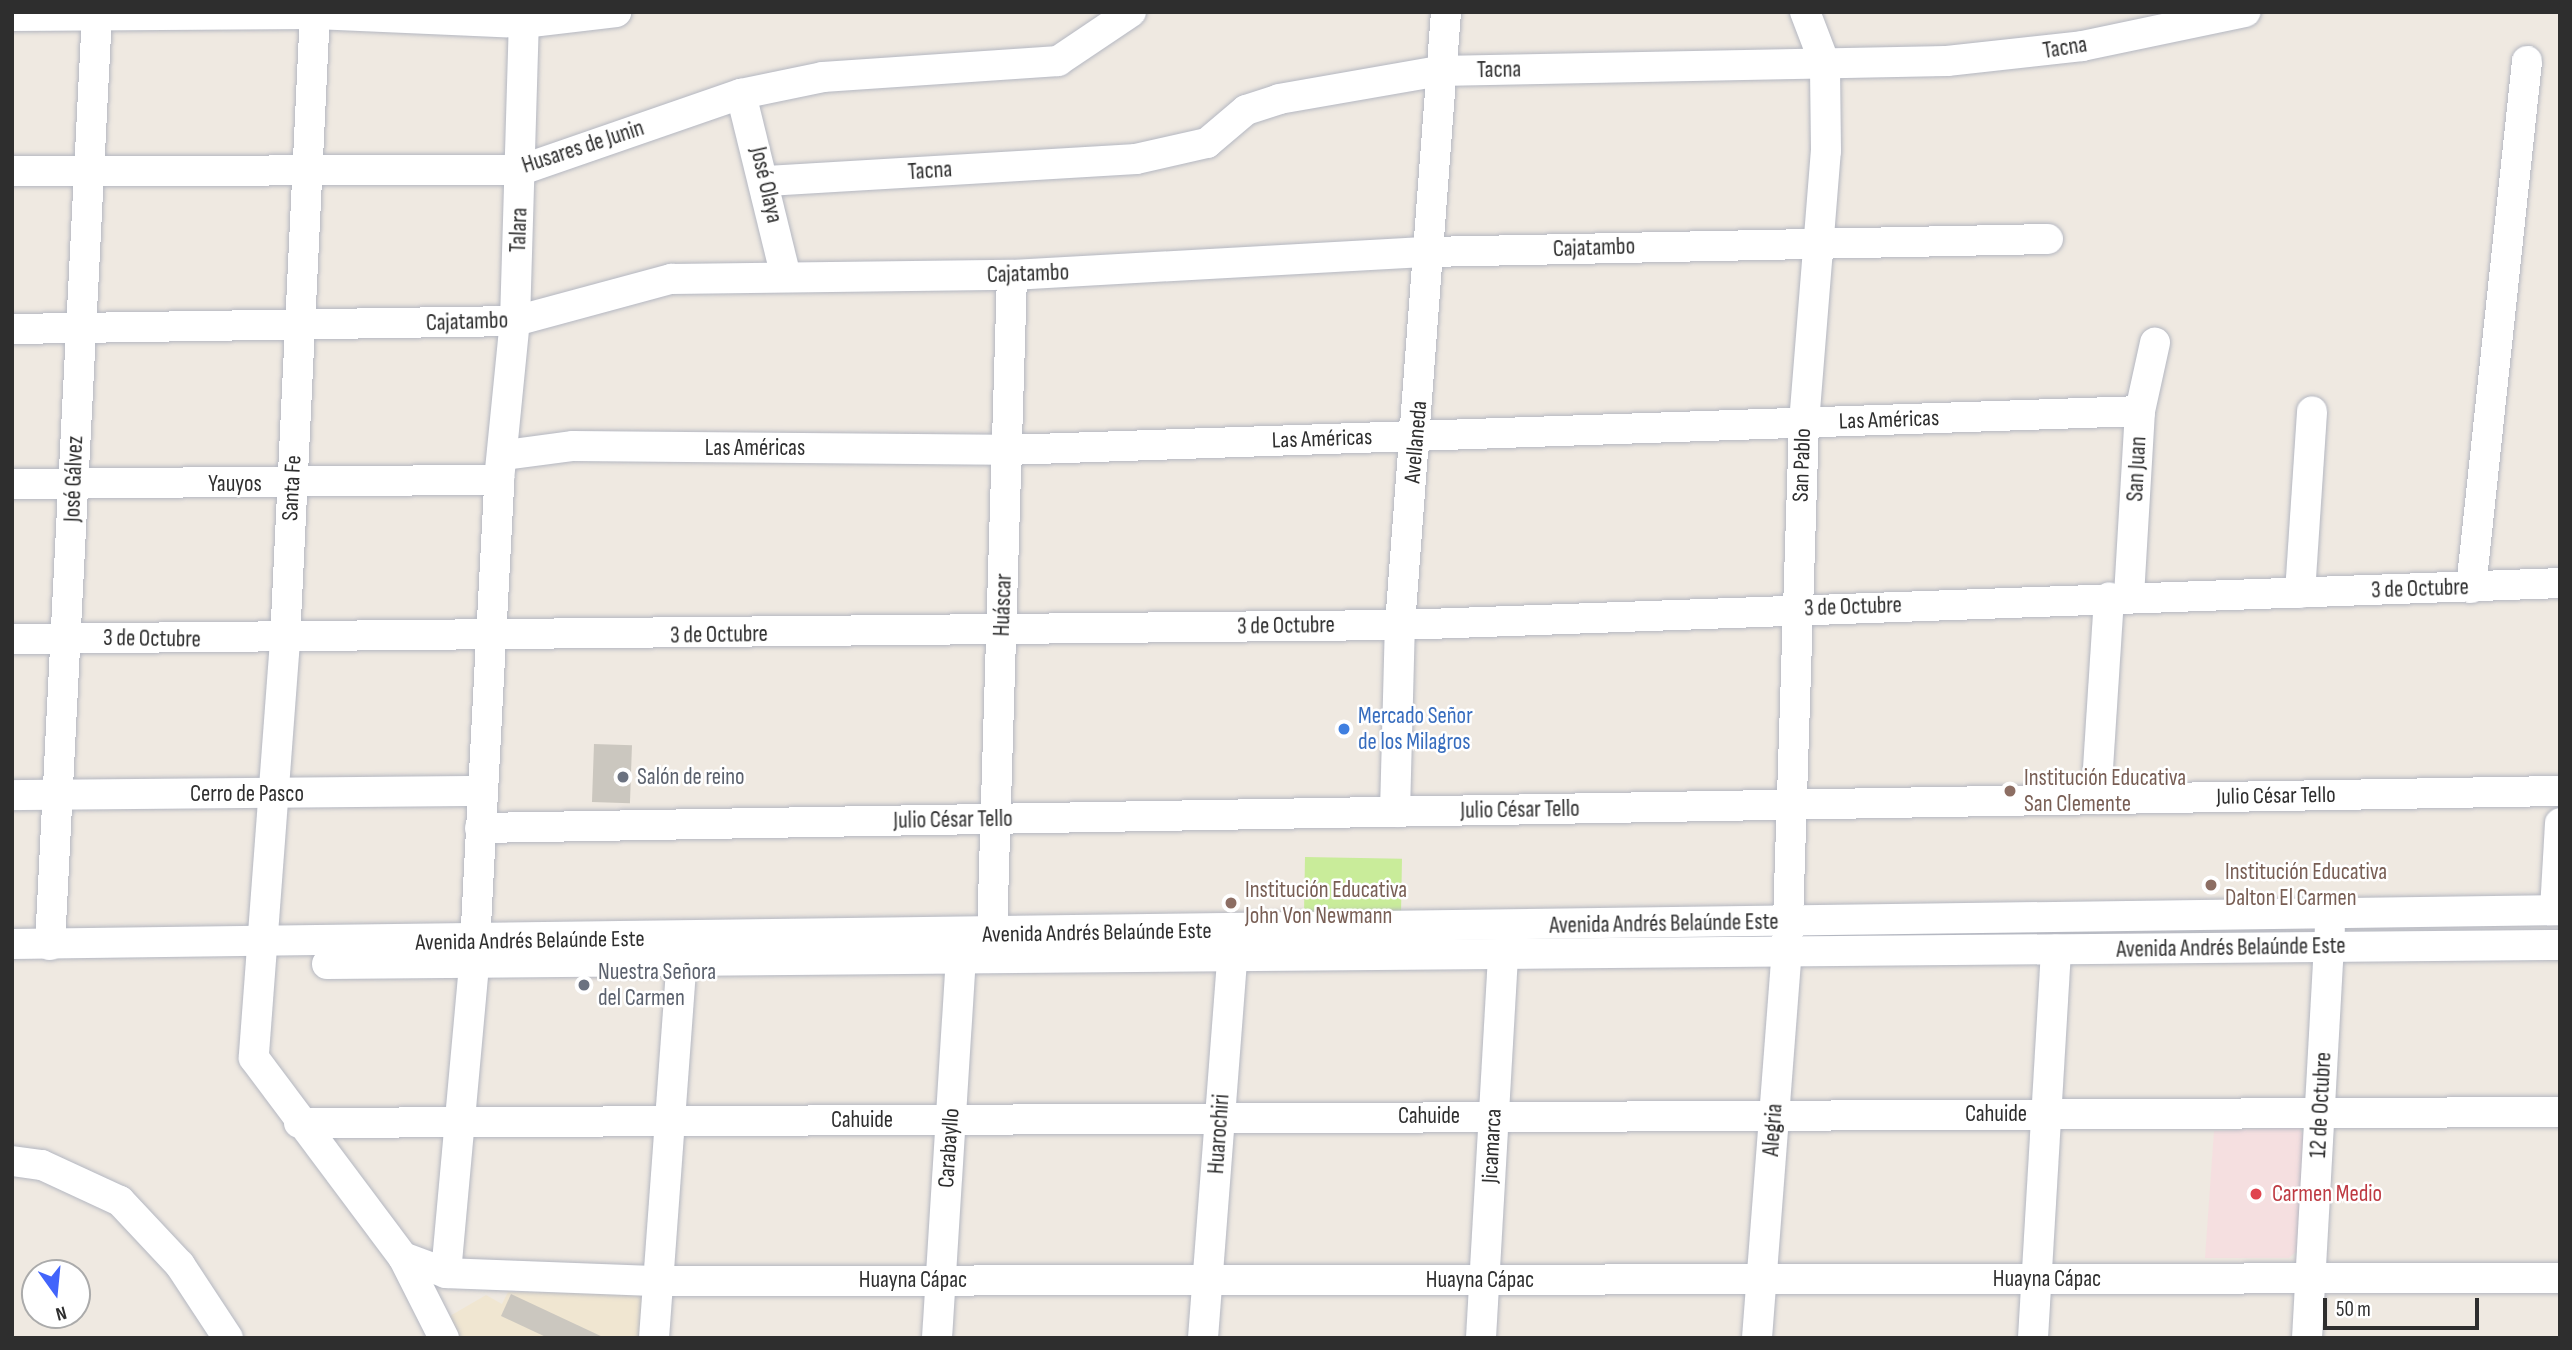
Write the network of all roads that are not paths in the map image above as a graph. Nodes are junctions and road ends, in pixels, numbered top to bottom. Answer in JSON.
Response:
{"nodes":[{"id":1,"x":616,"y":12,"type":"edge"},
{"id":2,"x":1131,"y":12,"type":"edge"},
{"id":3,"x":1446,"y":12,"type":"edge"},
{"id":4,"x":1805,"y":12,"type":"edge"},
{"id":5,"x":2245,"y":12,"type":"edge"},
{"id":6,"x":315,"y":13,"type":"edge"},
{"id":7,"x":97,"y":14,"type":"junction"},
{"id":8,"x":12,"y":16,"type":"edge"},
{"id":9,"x":523,"y":18,"type":"edge"},
{"id":10,"x":2527,"y":61,"type":"dead end"},
{"id":11,"x":1825,"y":64,"type":"junction"},
{"id":12,"x":1439,"y":71,"type":"junction"},
{"id":13,"x":741,"y":94,"type":"junction"},
{"id":14,"x":521,"y":170,"type":"junction"},
{"id":15,"x":12,"y":171,"type":"edge"},
{"id":16,"x":91,"y":171,"type":"junction"},
{"id":17,"x":305,"y":171,"type":"junction"},
{"id":18,"x":767,"y":181,"type":"junction"},
{"id":19,"x":2049,"y":239,"type":"dead end"},
{"id":20,"x":1815,"y":242,"type":"junction"},
{"id":21,"x":1428,"y":252,"type":"junction"},
{"id":22,"x":1013,"y":275,"type":"junction"},
{"id":23,"x":786,"y":277,"type":"junction"},
{"id":24,"x":515,"y":321,"type":"junction"},
{"id":25,"x":301,"y":326,"type":"junction"},
{"id":26,"x":12,"y":328,"type":"edge"},
{"id":27,"x":82,"y":330,"type":"junction"},
{"id":28,"x":2155,"y":343,"type":"dead end"},
{"id":29,"x":2140,"y":411,"type":"junction"},
{"id":30,"x":2312,"y":411,"type":"dead end"},
{"id":31,"x":1804,"y":423,"type":"junction"},
{"id":32,"x":1417,"y":436,"type":"junction"},
{"id":33,"x":1007,"y":450,"type":"junction"},
{"id":34,"x":502,"y":468,"type":"junction"},
{"id":35,"x":292,"y":483,"type":"junction"},
{"id":36,"x":12,"y":484,"type":"edge"},
{"id":37,"x":73,"y":485,"type":"junction"},
{"id":38,"x":2560,"y":583,"type":"edge"},
{"id":39,"x":2470,"y":588,"type":"junction"},
{"id":40,"x":2300,"y":593,"type":"junction"},
{"id":41,"x":2119,"y":596,"type":"junction"},
{"id":42,"x":1797,"y":610,"type":"junction"},
{"id":43,"x":1400,"y":625,"type":"junction"},
{"id":44,"x":1002,"y":629,"type":"junction"},
{"id":45,"x":69,"y":638,"type":"junction"},
{"id":46,"x":495,"y":638,"type":"junction"},
{"id":47,"x":12,"y":639,"type":"edge"},
{"id":48,"x":285,"y":641,"type":"junction"},
{"id":49,"x":481,"y":791,"type":"junction"},
{"id":50,"x":2560,"y":791,"type":"edge"},
{"id":51,"x":273,"y":794,"type":"junction"},
{"id":52,"x":12,"y":795,"type":"edge"},
{"id":53,"x":60,"y":795,"type":"junction"},
{"id":54,"x":2096,"y":799,"type":"junction"},
{"id":55,"x":1792,"y":805,"type":"junction"},
{"id":56,"x":1395,"y":812,"type":"junction"},
{"id":57,"x":996,"y":819,"type":"junction"},
{"id":58,"x":2560,"y":823,"type":"edge"},
{"id":59,"x":480,"y":828,"type":"junction"},
{"id":60,"x":2557,"y":910,"type":"edge"},
{"id":61,"x":2330,"y":914,"type":"junction"},
{"id":62,"x":1788,"y":922,"type":"junction"},
{"id":63,"x":992,"y":934,"type":"junction"},
{"id":64,"x":12,"y":944,"type":"edge"},
{"id":65,"x":50,"y":944,"type":"junction"},
{"id":66,"x":1234,"y":944,"type":"junction"},
{"id":67,"x":2560,"y":945,"type":"edge"},
{"id":68,"x":2330,"y":947,"type":"junction"},
{"id":69,"x":2056,"y":950,"type":"junction"},
{"id":70,"x":682,"y":951,"type":"junction"},
{"id":71,"x":1787,"y":952,"type":"junction"},
{"id":72,"x":475,"y":953,"type":"junction"},
{"id":73,"x":259,"y":954,"type":"junction"},
{"id":74,"x":1503,"y":955,"type":"junction"},
{"id":75,"x":961,"y":959,"type":"junction"},
{"id":76,"x":12,"y":963,"type":"edge"},
{"id":77,"x":2320,"y":1112,"type":"junction"},
{"id":78,"x":2560,"y":1112,"type":"edge"},
{"id":79,"x":2045,"y":1113,"type":"junction"},
{"id":80,"x":1774,"y":1115,"type":"junction"},
{"id":81,"x":1494,"y":1116,"type":"junction"},
{"id":82,"x":1220,"y":1118,"type":"junction"},
{"id":83,"x":951,"y":1119,"type":"junction"},
{"id":84,"x":669,"y":1121,"type":"junction"},
{"id":85,"x":462,"y":1122,"type":"junction"},
{"id":86,"x":299,"y":1123,"type":"junction"},
{"id":87,"x":12,"y":1161,"type":"edge"},
{"id":88,"x":403,"y":1257,"type":"junction"},
{"id":89,"x":446,"y":1273,"type":"junction"},
{"id":90,"x":2560,"y":1278,"type":"edge"},
{"id":91,"x":1761,"y":1279,"type":"junction"},
{"id":92,"x":2038,"y":1279,"type":"junction"},
{"id":93,"x":2311,"y":1279,"type":"junction"},
{"id":94,"x":941,"y":1280,"type":"junction"},
{"id":95,"x":1208,"y":1280,"type":"junction"},
{"id":96,"x":1485,"y":1280,"type":"junction"},
{"id":97,"x":658,"y":1281,"type":"junction"},
{"id":98,"x":228,"y":1338,"type":"edge"},
{"id":99,"x":444,"y":1338,"type":"edge"},
{"id":100,"x":654,"y":1338,"type":"edge"},
{"id":101,"x":937,"y":1338,"type":"edge"},
{"id":102,"x":1203,"y":1338,"type":"edge"},
{"id":103,"x":1482,"y":1338,"type":"edge"},
{"id":104,"x":1757,"y":1338,"type":"edge"},
{"id":105,"x":2033,"y":1338,"type":"edge"},
{"id":106,"x":2307,"y":1338,"type":"edge"}],
"edges":[{"from":1,"to":9,"type":"street"},
{"from":2,"to":13,"type":"street","name":"Husares de Junin"},
{"from":3,"to":12,"type":"street","name":"Avellaneda"},
{"from":4,"to":11,"type":"street","name":"San Pablo"},
{"from":5,"to":11,"type":"street","name":"Tacna"},
{"from":6,"to":7,"type":"street"},
{"from":6,"to":9,"type":"street"},
{"from":6,"to":17,"type":"street","name":"Santa Fe"},
{"from":7,"to":8,"type":"street"},
{"from":7,"to":16,"type":"street","name":"José Gálvez"},
{"from":9,"to":14,"type":"street","name":"Talara"},
{"from":10,"to":39,"type":"street"},
{"from":11,"to":12,"type":"street","name":"Tacna"},
{"from":11,"to":20,"type":"street","name":"San Pablo"},
{"from":12,"to":18,"type":"street","name":"Tacna"},
{"from":12,"to":21,"type":"street","name":"Avellaneda"},
{"from":13,"to":14,"type":"street","name":"Husares de Junin"},
{"from":13,"to":18,"type":"street","name":"José Olaya"},
{"from":14,"to":17,"type":"street","name":"Husares de Junin"},
{"from":14,"to":24,"type":"street","name":"Talara"},
{"from":15,"to":16,"type":"street","name":"Husares de Junin"},
{"from":16,"to":17,"type":"street","name":"Husares de Junin"},
{"from":16,"to":27,"type":"street","name":"José Gálvez"},
{"from":17,"to":25,"type":"street","name":"Santa Fe"},
{"from":18,"to":23,"type":"street","name":"José Olaya"},
{"from":19,"to":20,"type":"street","name":"Cajatambo"},
{"from":20,"to":21,"type":"street","name":"Cajatambo"},
{"from":20,"to":31,"type":"street","name":"San Pablo"},
{"from":21,"to":22,"type":"street","name":"Cajatambo"},
{"from":21,"to":32,"type":"street","name":"Avellaneda"},
{"from":22,"to":23,"type":"street","name":"Cajatambo"},
{"from":22,"to":33,"type":"street","name":"Huáscar"},
{"from":23,"to":24,"type":"street","name":"Cajatambo"},
{"from":24,"to":25,"type":"street","name":"Cajatambo"},
{"from":24,"to":34,"type":"street","name":"Talara"},
{"from":25,"to":27,"type":"street","name":"Cajatambo"},
{"from":25,"to":35,"type":"street","name":"Santa Fe"},
{"from":26,"to":27,"type":"street","name":"Cajatambo"},
{"from":27,"to":37,"type":"street","name":"José Gálvez"},
{"from":28,"to":29,"type":"street","name":"San Juan"},
{"from":29,"to":31,"type":"street","name":"Las Américas"},
{"from":29,"to":41,"type":"street","name":"San Juan"},
{"from":30,"to":40,"type":"street"},
{"from":31,"to":32,"type":"street","name":"Las Américas"},
{"from":31,"to":42,"type":"street","name":"San Pablo"},
{"from":32,"to":33,"type":"street","name":"Las Américas"},
{"from":32,"to":43,"type":"street","name":"Avellaneda"},
{"from":33,"to":34,"type":"street","name":"Las Américas"},
{"from":33,"to":44,"type":"street","name":"Huáscar"},
{"from":34,"to":35,"type":"street","name":"Yauyos"},
{"from":34,"to":46,"type":"street","name":"Talara"},
{"from":35,"to":37,"type":"street","name":"Yauyos"},
{"from":35,"to":48,"type":"street","name":"Santa Fe"},
{"from":36,"to":37,"type":"street","name":"Yauyos"},
{"from":37,"to":45,"type":"street","name":"José Gálvez"},
{"from":38,"to":39,"type":"street","name":"3 de Octubre"},
{"from":39,"to":40,"type":"street","name":"3 de Octubre"},
{"from":40,"to":41,"type":"street","name":"3 de Octubre"},
{"from":41,"to":42,"type":"street","name":"3 de Octubre"},
{"from":41,"to":54,"type":"street","name":"San Juan"},
{"from":42,"to":43,"type":"street","name":"3 de Octubre"},
{"from":42,"to":55,"type":"street","name":"San Pablo"},
{"from":43,"to":44,"type":"street","name":"3 de Octubre"},
{"from":43,"to":56,"type":"street","name":"Avellaneda"},
{"from":44,"to":46,"type":"street","name":"3 de Octubre"},
{"from":44,"to":57,"type":"street","name":"Huáscar"},
{"from":45,"to":47,"type":"street","name":"3 de Octubre"},
{"from":45,"to":48,"type":"street","name":"3 de Octubre"},
{"from":45,"to":53,"type":"street","name":"José Gálvez"},
{"from":46,"to":48,"type":"street","name":"3 de Octubre"},
{"from":46,"to":49,"type":"street","name":"Talara"},
{"from":48,"to":51,"type":"street","name":"Santa Fe"},
{"from":49,"to":51,"type":"street","name":"Cerro de Pasco"},
{"from":49,"to":59,"type":"street","name":"Talara"},
{"from":50,"to":54,"type":"street","name":"Julio César Tello"},
{"from":51,"to":53,"type":"street","name":"Cerro de Pasco"},
{"from":51,"to":73,"type":"street","name":"Santa Fe"},
{"from":52,"to":53,"type":"street","name":"Cerro de Pasco"},
{"from":53,"to":65,"type":"street","name":"José Gálvez"},
{"from":54,"to":55,"type":"street","name":"Julio César Tello"},
{"from":55,"to":56,"type":"street","name":"Julio César Tello"},
{"from":55,"to":62,"type":"street","name":"San Pablo"},
{"from":56,"to":57,"type":"street","name":"Julio César Tello"},
{"from":57,"to":59,"type":"street","name":"Julio César Tello"},
{"from":57,"to":63,"type":"street","name":"Huáscar"},
{"from":58,"to":60,"type":"street"},
{"from":59,"to":72,"type":"street","name":"Talara"},
{"from":60,"to":61,"type":"street","name":"Avenida Andrés Belaúnde Este"},
{"from":61,"to":62,"type":"street","name":"Avenida Andrés Belaúnde Este"},
{"from":61,"to":68,"type":"street","name":"12 de Octubre"},
{"from":62,"to":66,"type":"street","name":"Avenida Andrés Belaúnde Este"},
{"from":62,"to":71,"type":"street","name":"Alegria"},
{"from":63,"to":66,"type":"street","name":"Avenida Andrés Belaúnde Este"},
{"from":63,"to":70,"type":"street","name":"Avenida Andrés Belaúnde Este"},
{"from":64,"to":65,"type":"street","name":"Avenida Andrés Belaúnde Este"},
{"from":65,"to":73,"type":"street","name":"Avenida Andrés Belaúnde Este"},
{"from":66,"to":74,"type":"street","name":"Avenida Andrés Belaúnde Este"},
{"from":66,"to":75,"type":"street","name":"Avenida Andrés Belaúnde Este"},
{"from":66,"to":82,"type":"street","name":"Huarochiri"},
{"from":67,"to":68,"type":"street","name":"Avenida Andrés Belaúnde Este"},
{"from":68,"to":69,"type":"street","name":"Avenida Andrés Belaúnde Este"},
{"from":68,"to":77,"type":"street","name":"12 de Octubre"},
{"from":69,"to":71,"type":"street","name":"Avenida Andrés Belaúnde Este"},
{"from":69,"to":79,"type":"street"},
{"from":70,"to":72,"type":"street","name":"Avenida Andrés Belaúnde Este"},
{"from":70,"to":75,"type":"street","name":"Avenida Andrés Belaúnde Este"},
{"from":70,"to":84,"type":"street"},
{"from":71,"to":74,"type":"street","name":"Avenida Andrés Belaúnde Este"},
{"from":71,"to":80,"type":"street","name":"Alegria"},
{"from":72,"to":73,"type":"street","name":"Avenida Andrés Belaúnde Este"},
{"from":72,"to":85,"type":"street","name":"Talara"},
{"from":73,"to":76,"type":"street","name":"Avenida Andrés Belaúnde Este"},
{"from":73,"to":86,"type":"street","name":"Santa Fe"},
{"from":74,"to":81,"type":"street","name":"Jicamarca"},
{"from":75,"to":83,"type":"street","name":"Carabayllo"},
{"from":77,"to":78,"type":"street","name":"Cahuide"},
{"from":77,"to":79,"type":"street","name":"Cahuide"},
{"from":77,"to":93,"type":"street","name":"12 de Octubre"},
{"from":79,"to":80,"type":"street","name":"Cahuide"},
{"from":79,"to":92,"type":"street"},
{"from":80,"to":81,"type":"street","name":"Cahuide"},
{"from":80,"to":91,"type":"street","name":"Alegria"},
{"from":81,"to":82,"type":"street","name":"Cahuide"},
{"from":81,"to":96,"type":"street","name":"Jicamarca"},
{"from":82,"to":83,"type":"street","name":"Cahuide"},
{"from":82,"to":95,"type":"street","name":"Huarochiri"},
{"from":83,"to":84,"type":"street","name":"Cahuide"},
{"from":83,"to":94,"type":"street","name":"Carabayllo"},
{"from":84,"to":85,"type":"street","name":"Cahuide"},
{"from":84,"to":97,"type":"street"},
{"from":85,"to":86,"type":"street","name":"Cahuide"},
{"from":85,"to":89,"type":"street","name":"Talara"},
{"from":86,"to":88,"type":"street","name":"Santa Fe"},
{"from":87,"to":98,"type":"street"},
{"from":88,"to":89,"type":"street","name":"Huayna Cápac"},
{"from":88,"to":99,"type":"street","name":"Santa Fe"},
{"from":89,"to":97,"type":"street","name":"Huayna Cápac"},
{"from":90,"to":93,"type":"street","name":"Huayna Cápac"},
{"from":91,"to":92,"type":"street","name":"Huayna Cápac"},
{"from":91,"to":96,"type":"street","name":"Huayna Cápac"},
{"from":91,"to":104,"type":"street","name":"Alegria"},
{"from":92,"to":93,"type":"street","name":"Huayna Cápac"},
{"from":92,"to":105,"type":"street"},
{"from":93,"to":106,"type":"street","name":"12 de Octubre"},
{"from":94,"to":95,"type":"street","name":"Huayna Cápac"},
{"from":94,"to":97,"type":"street","name":"Huayna Cápac"},
{"from":94,"to":101,"type":"street","name":"Carabayllo"},
{"from":95,"to":96,"type":"street","name":"Huayna Cápac"},
{"from":95,"to":102,"type":"street","name":"Huarochiri"},
{"from":96,"to":103,"type":"street","name":"Jicamarca"},
{"from":97,"to":100,"type":"street"}]}
